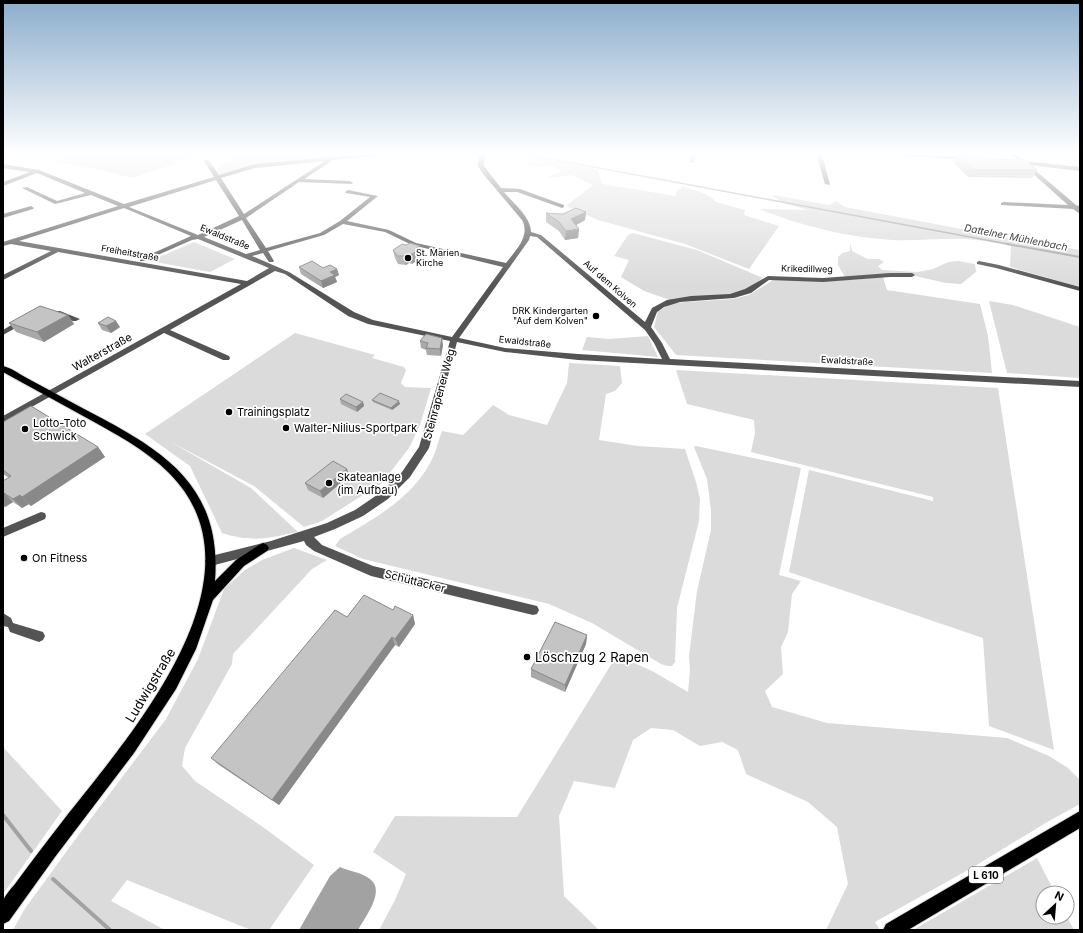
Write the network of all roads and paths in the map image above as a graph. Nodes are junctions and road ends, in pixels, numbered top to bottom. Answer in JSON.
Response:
{"nodes":[{"id":1,"x":42,"y":198,"type":"edge"},
{"id":2,"x":76,"y":198,"type":"edge"},
{"id":3,"x":102,"y":198,"type":"edge"},
{"id":4,"x":150,"y":198,"type":"edge"},
{"id":5,"x":230,"y":198,"type":"edge"},
{"id":6,"x":274,"y":198,"type":"edge"},
{"id":7,"x":373,"y":198,"type":"edge"},
{"id":8,"x":506,"y":198,"type":"edge"},
{"id":9,"x":539,"y":198,"type":"edge"},
{"id":10,"x":1066,"y":198,"type":"edge"},
{"id":11,"x":1003,"y":204,"type":"dead end"},
{"id":12,"x":123,"y":206,"type":"junction"},
{"id":13,"x":562,"y":206,"type":"dead end"},
{"id":14,"x":1077,"y":207,"type":"edge"},
{"id":15,"x":31,"y":208,"type":"dead end"},
{"id":16,"x":1080,"y":212,"type":"edge"},
{"id":17,"x":3,"y":216,"type":"edge"},
{"id":18,"x":243,"y":217,"type":"junction"},
{"id":19,"x":342,"y":222,"type":"junction"},
{"id":20,"x":528,"y":233,"type":"junction"},
{"id":21,"x":198,"y":236,"type":"junction"},
{"id":22,"x":5,"y":243,"type":"edge"},
{"id":23,"x":57,"y":250,"type":"junction"},
{"id":24,"x":264,"y":251,"type":"junction"},
{"id":25,"x":245,"y":256,"type":"junction"},
{"id":26,"x":142,"y":260,"type":"dead end"},
{"id":27,"x":979,"y":263,"type":"dead end"},
{"id":28,"x":273,"y":264,"type":"junction"},
{"id":29,"x":508,"y":266,"type":"junction"},
{"id":30,"x":912,"y":275,"type":"dead end"},
{"id":31,"x":3,"y":278,"type":"edge"},
{"id":32,"x":248,"y":283,"type":"junction"},
{"id":33,"x":1080,"y":289,"type":"edge"},
{"id":34,"x":47,"y":310,"type":"edge"},
{"id":35,"x":30,"y":318,"type":"edge"},
{"id":36,"x":76,"y":319,"type":"dead end"},
{"id":37,"x":647,"y":327,"type":"junction"},
{"id":38,"x":164,"y":330,"type":"junction"},
{"id":39,"x":3,"y":333,"type":"edge"},
{"id":40,"x":454,"y":340,"type":"junction"},
{"id":41,"x":226,"y":358,"type":"dead end"},
{"id":42,"x":667,"y":361,"type":"junction"},
{"id":43,"x":3,"y":369,"type":"edge"},
{"id":44,"x":1080,"y":384,"type":"edge"},
{"id":45,"x":50,"y":393,"type":"junction"},
{"id":46,"x":3,"y":420,"type":"edge"},
{"id":47,"x":41,"y":516,"type":"dead end"},
{"id":48,"x":3,"y":533,"type":"edge"},
{"id":49,"x":308,"y":534,"type":"junction"},
{"id":50,"x":263,"y":548,"type":"junction"},
{"id":51,"x":211,"y":561,"type":"junction"},
{"id":52,"x":208,"y":597,"type":"junction"},
{"id":53,"x":533,"y":610,"type":"dead end"},
{"id":54,"x":8,"y":623,"type":"edge"},
{"id":55,"x":39,"y":636,"type":"dead end"},
{"id":56,"x":1080,"y":819,"type":"edge"},
{"id":57,"x":3,"y":915,"type":"edge"},
{"id":58,"x":892,"y":930,"type":"edge"}],
"edges":[{"from":1,"to":2,"type":"street"},
{"from":3,"to":12,"type":"street","name":"Ewaldstraße"},
{"from":4,"to":12,"type":"street"},
{"from":5,"to":18,"type":"street"},
{"from":6,"to":18,"type":"street"},
{"from":7,"to":19,"type":"street"},
{"from":8,"to":20,"type":"street"},
{"from":9,"to":13,"type":"street"},
{"from":10,"to":14,"type":"street"},
{"from":11,"to":14,"type":"street"},
{"from":12,"to":21,"type":"street","name":"Ewaldstraße"},
{"from":12,"to":22,"type":"street"},
{"from":14,"to":16,"type":"street"},
{"from":15,"to":17,"type":"street"},
{"from":18,"to":21,"type":"street"},
{"from":18,"to":24,"type":"street"},
{"from":19,"to":24,"type":"street"},
{"from":19,"to":29,"type":"street"},
{"from":20,"to":29,"type":"street","name":"Steinrapener Weg"},
{"from":20,"to":37,"type":"street","name":"Auf dem Kolven"},
{"from":21,"to":25,"type":"street","name":"Ewaldstraße"},
{"from":21,"to":26,"type":"street"},
{"from":22,"to":23,"type":"street","name":"Freiheitstraße"},
{"from":23,"to":31,"type":"street"},
{"from":23,"to":32,"type":"street","name":"Freiheitstraße"},
{"from":24,"to":25,"type":"street"},
{"from":24,"to":28,"type":"street"},
{"from":25,"to":28,"type":"street","name":"Ewaldstraße"},
{"from":27,"to":33,"type":"street"},
{"from":28,"to":32,"type":"street","name":"Walterstraße"},
{"from":28,"to":40,"type":"street","name":"Ewaldstraße"},
{"from":29,"to":40,"type":"street","name":"Steinrapener Weg"},
{"from":30,"to":37,"type":"street","name":"Krikedillweg"},
{"from":32,"to":38,"type":"street","name":"Walterstraße"},
{"from":34,"to":36,"type":"street"},
{"from":35,"to":39,"type":"street"},
{"from":37,"to":42,"type":"street","name":"Auf dem Kolven"},
{"from":38,"to":41,"type":"street"},
{"from":38,"to":45,"type":"street","name":"Walterstraße"},
{"from":40,"to":42,"type":"street","name":"Ewaldstraße"},
{"from":40,"to":49,"type":"street","name":"Steinrapener Weg"},
{"from":42,"to":44,"type":"street","name":"Ewaldstraße"},
{"from":43,"to":45,"type":"main road","name":"Ludwigstraße"},
{"from":45,"to":46,"type":"street","name":"Walterstraße"},
{"from":45,"to":51,"type":"main road","name":"Ludwigstraße"},
{"from":47,"to":48,"type":"street"},
{"from":49,"to":50,"type":"street","name":"Steinrapener Weg"},
{"from":49,"to":53,"type":"street","name":"Schüttacker"},
{"from":50,"to":51,"type":"street","name":"Steinrapener Weg"},
{"from":50,"to":52,"type":"main road"},
{"from":51,"to":52,"type":"main road","name":"Ludwigstraße"},
{"from":52,"to":57,"type":"main road","name":"Ludwigstraße"},
{"from":54,"to":55,"type":"street"},
{"from":56,"to":58,"type":"main road","number":"L 610"}]}
